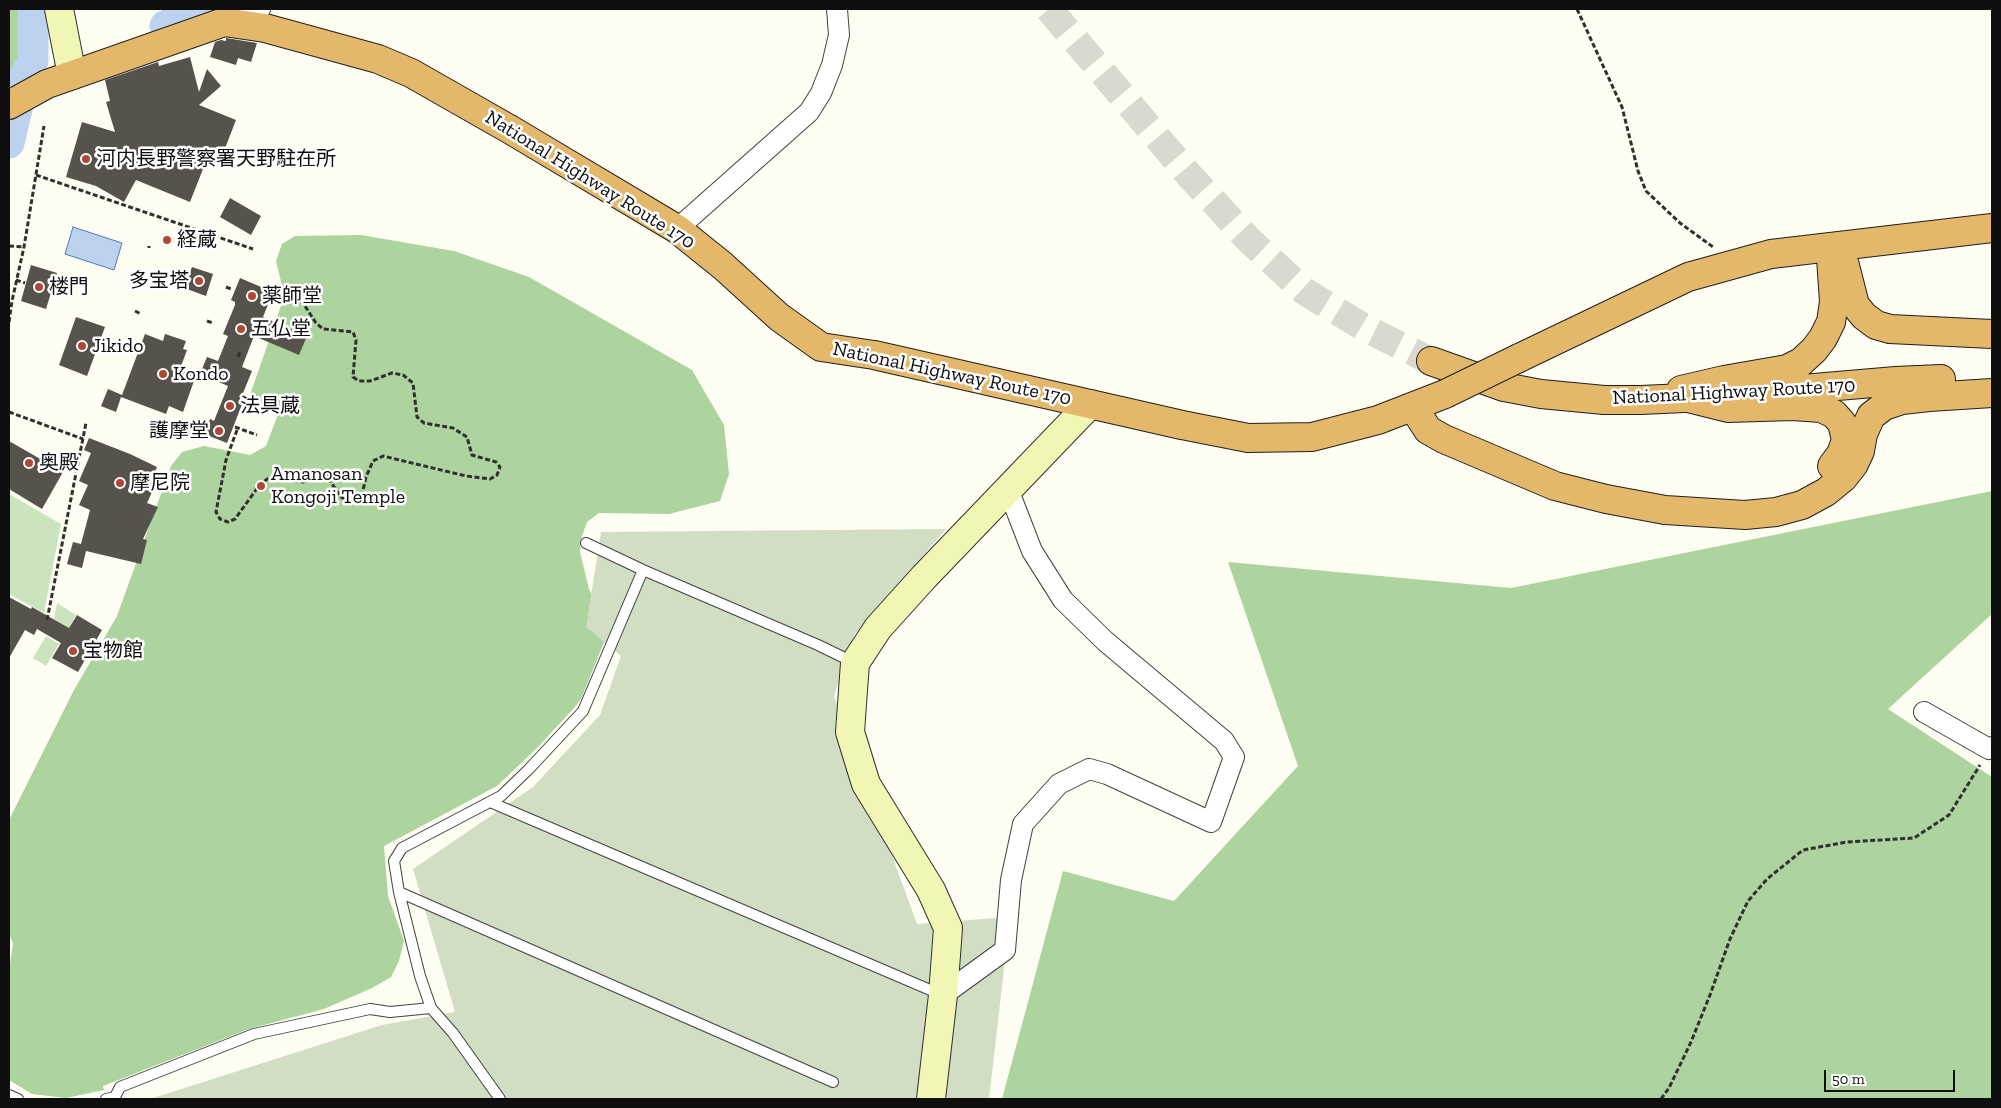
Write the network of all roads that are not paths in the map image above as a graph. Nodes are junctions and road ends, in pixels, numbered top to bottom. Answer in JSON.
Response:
{"nodes":[{"id":1,"x":59,"y":9,"type":"edge"},
{"id":2,"x":260,"y":9,"type":"edge"},
{"id":3,"x":837,"y":9,"type":"edge"},
{"id":4,"x":224,"y":22,"type":"junction"},
{"id":5,"x":72,"y":75,"type":"junction"},
{"id":6,"x":9,"y":105,"type":"edge"},
{"id":7,"x":1992,"y":228,"type":"edge"},
{"id":8,"x":677,"y":229,"type":"junction"},
{"id":9,"x":1838,"y":248,"type":"junction"},
{"id":10,"x":1992,"y":334,"type":"edge"},
{"id":11,"x":1431,"y":361,"type":"tunnel mouth"},
{"id":12,"x":1992,"y":381,"type":"edge"},
{"id":13,"x":1992,"y":393,"type":"edge"},
{"id":14,"x":1688,"y":398,"type":"junction"},
{"id":15,"x":1641,"y":400,"type":"junction"},
{"id":16,"x":1090,"y":404,"type":"junction"},
{"id":17,"x":1413,"y":407,"type":"junction"},
{"id":18,"x":1008,"y":489,"type":"junction"},
{"id":19,"x":586,"y":544,"type":"dead end"},
{"id":20,"x":643,"y":570,"type":"junction"},
{"id":21,"x":855,"y":663,"type":"junction"},
{"id":22,"x":1924,"y":712,"type":"dead end"},
{"id":23,"x":1991,"y":748,"type":"edge"},
{"id":24,"x":490,"y":802,"type":"junction"},
{"id":25,"x":400,"y":892,"type":"junction"},
{"id":26,"x":943,"y":996,"type":"junction"},
{"id":27,"x":431,"y":1008,"type":"junction"},
{"id":28,"x":833,"y":1082,"type":"dead end"},
{"id":29,"x":9,"y":1095,"type":"edge"},
{"id":30,"x":18,"y":1099,"type":"edge"},
{"id":31,"x":106,"y":1099,"type":"edge"},
{"id":32,"x":500,"y":1099,"type":"edge"},
{"id":33,"x":931,"y":1099,"type":"edge"}],
"edges":[{"from":1,"to":5,"type":"street"},
{"from":2,"to":4,"type":"street"},
{"from":3,"to":8,"type":"street"},
{"from":4,"to":5,"type":"highway","name":"National Highway Route 170"},
{"from":4,"to":8,"type":"highway","name":"National Highway Route 170"},
{"from":5,"to":6,"type":"highway","name":"National Highway Route 170"},
{"from":7,"to":9,"type":"highway","name":"National Highway Route 170"},
{"from":8,"to":16,"type":"highway","name":"National Highway Route 170"},
{"from":9,"to":10,"type":"highway"},
{"from":9,"to":15,"type":"highway"},
{"from":9,"to":17,"type":"highway","name":"National Highway Route 170","bridge":true},
{"from":11,"to":15,"type":"highway","name":"National Highway Route 170"},
{"from":12,"to":14,"type":"highway","name":"National Highway Route 170"},
{"from":13,"to":17,"type":"highway"},
{"from":14,"to":15,"type":"highway","name":"National Highway Route 170"},
{"from":14,"to":17,"type":"highway"},
{"from":16,"to":17,"type":"highway","name":"National Highway Route 170"},
{"from":16,"to":18,"type":"street"},
{"from":18,"to":21,"type":"street"},
{"from":18,"to":26,"type":"street"},
{"from":19,"to":20,"type":"lane"},
{"from":20,"to":21,"type":"lane"},
{"from":20,"to":24,"type":"lane"},
{"from":21,"to":26,"type":"street"},
{"from":22,"to":23,"type":"street"},
{"from":24,"to":25,"type":"lane"},
{"from":24,"to":26,"type":"lane"},
{"from":25,"to":27,"type":"lane"},
{"from":25,"to":28,"type":"lane"},
{"from":26,"to":33,"type":"street"},
{"from":27,"to":31,"type":"lane"},
{"from":27,"to":32,"type":"lane"},
{"from":29,"to":30,"type":"lane"}]}
